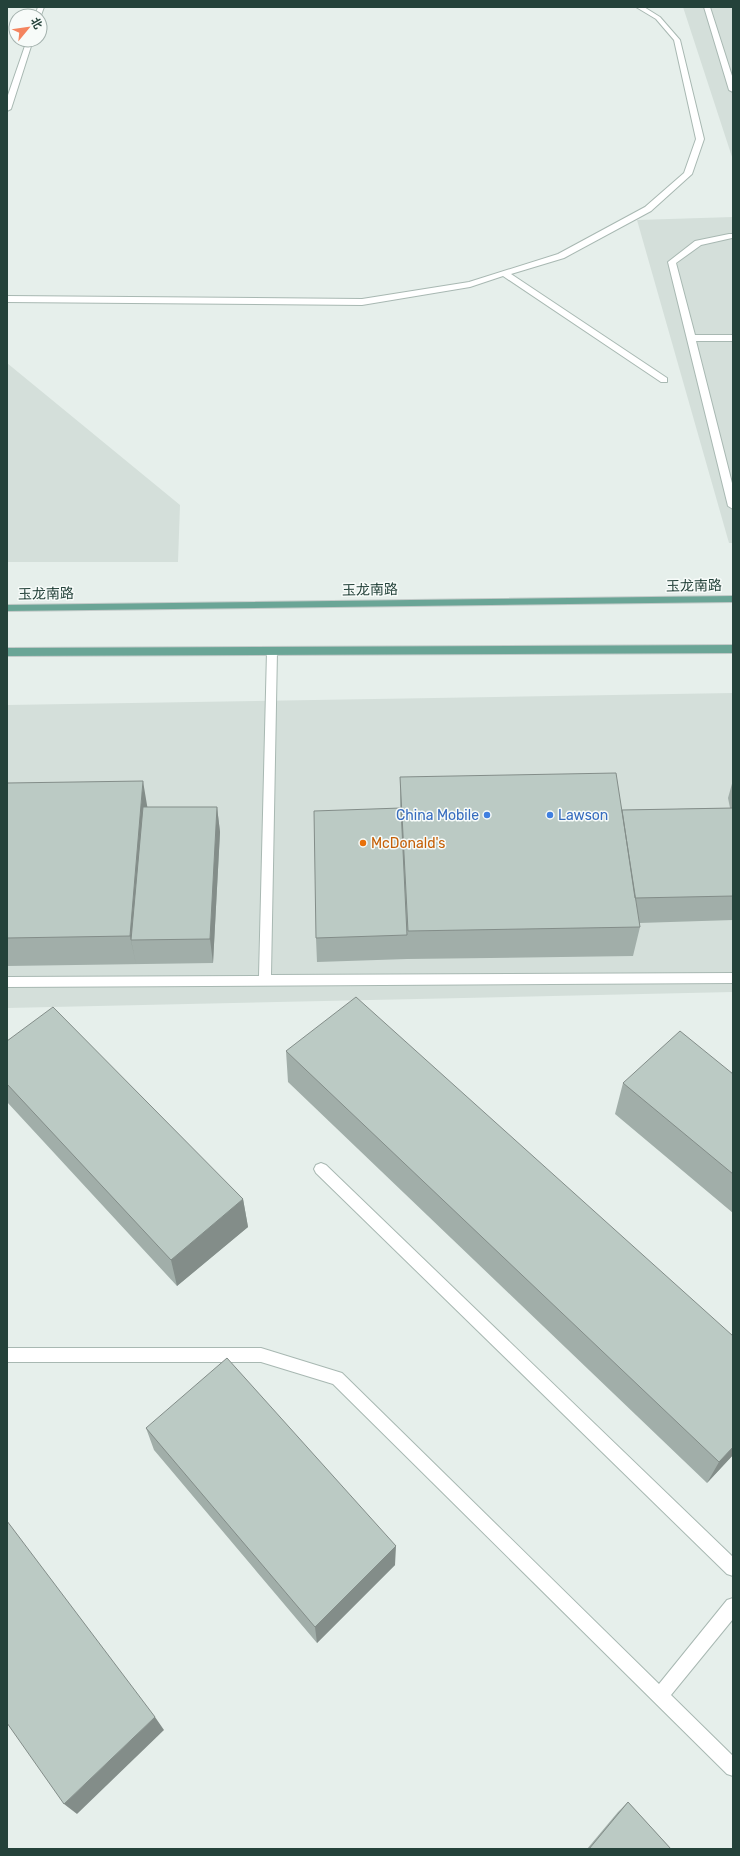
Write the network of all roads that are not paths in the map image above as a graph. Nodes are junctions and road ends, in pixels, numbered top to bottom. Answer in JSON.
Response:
{"nodes":[{"id":1,"x":639,"y":7,"type":"edge"},
{"id":2,"x":707,"y":7,"type":"edge"},
{"id":3,"x":27,"y":48,"type":"edge"},
{"id":4,"x":733,"y":90,"type":"edge"},
{"id":5,"x":7,"y":109,"type":"edge"},
{"id":6,"x":729,"y":236,"type":"dead end"},
{"id":7,"x":504,"y":273,"type":"junction"},
{"id":8,"x":7,"y":299,"type":"edge"},
{"id":9,"x":690,"y":338,"type":"junction"},
{"id":10,"x":733,"y":338,"type":"edge"},
{"id":11,"x":664,"y":380,"type":"dead end"},
{"id":12,"x":732,"y":501,"type":"edge"},
{"id":13,"x":733,"y":599,"type":"edge"},
{"id":14,"x":7,"y":608,"type":"edge"},
{"id":15,"x":733,"y":649,"type":"edge"},
{"id":16,"x":272,"y":651,"type":"junction"},
{"id":17,"x":7,"y":652,"type":"edge"},
{"id":18,"x":733,"y":978,"type":"edge"},
{"id":19,"x":265,"y":981,"type":"junction"},
{"id":20,"x":7,"y":982,"type":"edge"},
{"id":21,"x":321,"y":1169,"type":"dead end"},
{"id":22,"x":7,"y":1355,"type":"edge"},
{"id":23,"x":733,"y":1568,"type":"edge"},
{"id":24,"x":733,"y":1606,"type":"edge"},
{"id":25,"x":660,"y":1696,"type":"junction"},
{"id":26,"x":733,"y":1768,"type":"edge"}],
"edges":[{"from":1,"to":7,"type":"lane"},
{"from":2,"to":4,"type":"lane"},
{"from":3,"to":5,"type":"lane"},
{"from":6,"to":9,"type":"lane"},
{"from":7,"to":8,"type":"lane"},
{"from":7,"to":11,"type":"lane"},
{"from":9,"to":10,"type":"lane"},
{"from":9,"to":12,"type":"lane"},
{"from":13,"to":14,"type":"main road","name":"玉龙南路"},
{"from":15,"to":16,"type":"main road"},
{"from":16,"to":17,"type":"main road"},
{"from":16,"to":19,"type":"lane"},
{"from":18,"to":19,"type":"lane"},
{"from":19,"to":20,"type":"lane"},
{"from":21,"to":23,"type":"lane"},
{"from":22,"to":25,"type":"lane"},
{"from":24,"to":25,"type":"lane"},
{"from":25,"to":26,"type":"lane"}]}
